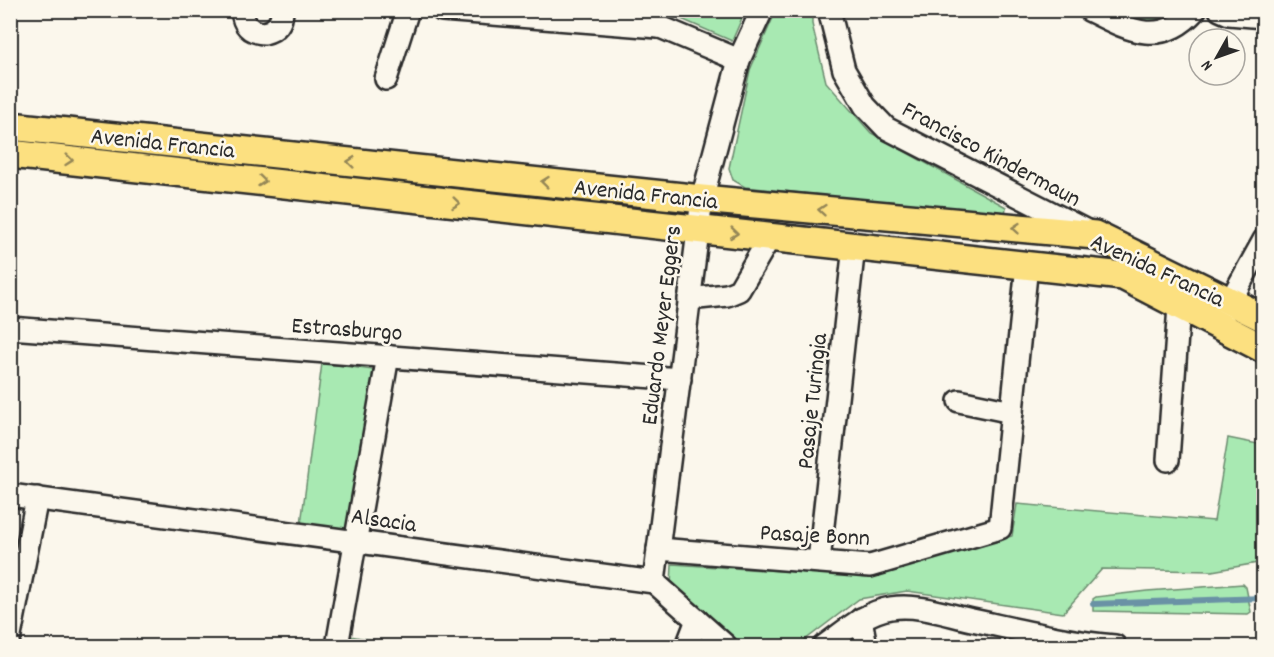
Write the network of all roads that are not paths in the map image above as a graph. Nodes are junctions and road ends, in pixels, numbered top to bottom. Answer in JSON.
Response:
{"nodes":[{"id":1,"x":242,"y":10,"type":"edge"},
{"id":2,"x":282,"y":10,"type":"edge"},
{"id":3,"x":408,"y":10,"type":"edge"},
{"id":4,"x":442,"y":10,"type":"edge"},
{"id":5,"x":624,"y":10,"type":"edge"},
{"id":6,"x":762,"y":10,"type":"edge"},
{"id":7,"x":829,"y":10,"type":"edge"},
{"id":8,"x":1089,"y":10,"type":"edge"},
{"id":9,"x":1195,"y":10,"type":"edge"},
{"id":10,"x":1220,"y":10,"type":"edge"},
{"id":11,"x":1263,"y":17,"type":"edge"},
{"id":12,"x":658,"y":27,"type":"junction"},
{"id":13,"x":739,"y":60,"type":"junction"},
{"id":14,"x":386,"y":79,"type":"dead end"},
{"id":15,"x":10,"y":126,"type":"edge"},
{"id":16,"x":10,"y":154,"type":"edge"},
{"id":17,"x":702,"y":199,"type":"junction"},
{"id":18,"x":934,"y":220,"type":"junction"},
{"id":19,"x":698,"y":229,"type":"junction"},
{"id":20,"x":1095,"y":236,"type":"junction"},
{"id":21,"x":770,"y":237,"type":"junction"},
{"id":22,"x":1263,"y":240,"type":"edge"},
{"id":23,"x":854,"y":246,"type":"junction"},
{"id":24,"x":933,"y":255,"type":"junction"},
{"id":25,"x":1028,"y":265,"type":"junction"},
{"id":26,"x":689,"y":298,"type":"junction"},
{"id":27,"x":1230,"y":302,"type":"junction"},
{"id":28,"x":1179,"y":306,"type":"junction"},
{"id":29,"x":1263,"y":318,"type":"edge"},
{"id":30,"x":1217,"y":325,"type":"junction"},
{"id":31,"x":10,"y":328,"type":"edge"},
{"id":32,"x":1263,"y":349,"type":"edge"},
{"id":33,"x":388,"y":356,"type":"junction"},
{"id":34,"x":680,"y":379,"type":"junction"},
{"id":35,"x":958,"y":401,"type":"dead end"},
{"id":36,"x":1012,"y":412,"type":"junction"},
{"id":37,"x":1168,"y":460,"type":"dead end"},
{"id":38,"x":10,"y":495,"type":"edge"},
{"id":39,"x":37,"y":498,"type":"junction"},
{"id":40,"x":355,"y":541,"type":"junction"},
{"id":41,"x":658,"y":549,"type":"junction"},
{"id":42,"x":819,"y":561,"type":"junction"},
{"id":43,"x":654,"y":582,"type":"junction"},
{"id":44,"x":861,"y":619,"type":"junction"},
{"id":45,"x":697,"y":620,"type":"junction"},
{"id":46,"x":10,"y":636,"type":"edge"},
{"id":47,"x":1017,"y":638,"type":"edge"},
{"id":48,"x":337,"y":646,"type":"edge"},
{"id":49,"x":687,"y":646,"type":"edge"},
{"id":50,"x":726,"y":646,"type":"edge"},
{"id":51,"x":824,"y":646,"type":"edge"},
{"id":52,"x":866,"y":646,"type":"edge"},
{"id":53,"x":1115,"y":646,"type":"edge"}],
"edges":[{"from":1,"to":2,"type":"street"},
{"from":3,"to":14,"type":"street"},
{"from":4,"to":12,"type":"street"},
{"from":5,"to":12,"type":"street"},
{"from":6,"to":13,"type":"street","name":"Eduardo Meyer Eggers"},
{"from":7,"to":20,"type":"street","name":"Francisco Kindermaun"},
{"from":8,"to":9,"type":"street"},
{"from":10,"to":11,"type":"street"},
{"from":12,"to":13,"type":"street"},
{"from":13,"to":17,"type":"street","name":"Eduardo Meyer Eggers"},
{"from":17,"to":15,"type":"main road","name":"Avenida Francia","one_way":true},
{"from":16,"to":19,"type":"main road","name":"Avenida Francia","one_way":true},
{"from":18,"to":17,"type":"main road","name":"Avenida Francia","one_way":true},
{"from":17,"to":19,"type":"street","name":"Eduardo Meyer Eggers"},
{"from":20,"to":18,"type":"main road","name":"Avenida Francia","one_way":true},
{"from":18,"to":24,"type":"main road"},
{"from":19,"to":21,"type":"main road","name":"Avenida Francia","one_way":true},
{"from":19,"to":26,"type":"street","name":"Eduardo Meyer Eggers"},
{"from":20,"to":27,"type":"main road","name":"Avenida Francia"},
{"from":21,"to":23,"type":"main road","name":"Avenida Francia"},
{"from":21,"to":26,"type":"street"},
{"from":22,"to":27,"type":"street"},
{"from":23,"to":24,"type":"main road","name":"Avenida Francia"},
{"from":23,"to":42,"type":"street","name":"Pasaje Turingia"},
{"from":24,"to":25,"type":"main road","name":"Avenida Francia"},
{"from":25,"to":28,"type":"main road","name":"Avenida Francia"},
{"from":25,"to":36,"type":"street"},
{"from":26,"to":34,"type":"street","name":"Eduardo Meyer Eggers"},
{"from":27,"to":29,"type":"main road","name":"Avenida Francia"},
{"from":27,"to":30,"type":"street"},
{"from":28,"to":30,"type":"main road","name":"Avenida Francia"},
{"from":28,"to":37,"type":"street"},
{"from":30,"to":32,"type":"main road","name":"Avenida Francia"},
{"from":31,"to":33,"type":"street","name":"Estrasburgo"},
{"from":33,"to":34,"type":"street","name":"Estrasburgo"},
{"from":33,"to":40,"type":"street"},
{"from":34,"to":41,"type":"street","name":"Eduardo Meyer Eggers"},
{"from":35,"to":36,"type":"street"},
{"from":36,"to":42,"type":"street","name":"Pasaje Bonn"},
{"from":38,"to":39,"type":"street","name":"Alsacia"},
{"from":39,"to":40,"type":"street","name":"Alsacia"},
{"from":39,"to":46,"type":"street"},
{"from":40,"to":43,"type":"street","name":"Alsacia"},
{"from":40,"to":48,"type":"street"},
{"from":41,"to":42,"type":"street","name":"Pasaje Bonn"},
{"from":41,"to":43,"type":"street","name":"Eduardo Meyer Eggers"},
{"from":43,"to":45,"type":"street"},
{"from":44,"to":47,"type":"street"},
{"from":44,"to":51,"type":"street"},
{"from":44,"to":52,"type":"street"},
{"from":45,"to":49,"type":"street"},
{"from":45,"to":50,"type":"street"},
{"from":47,"to":53,"type":"street"}]}
